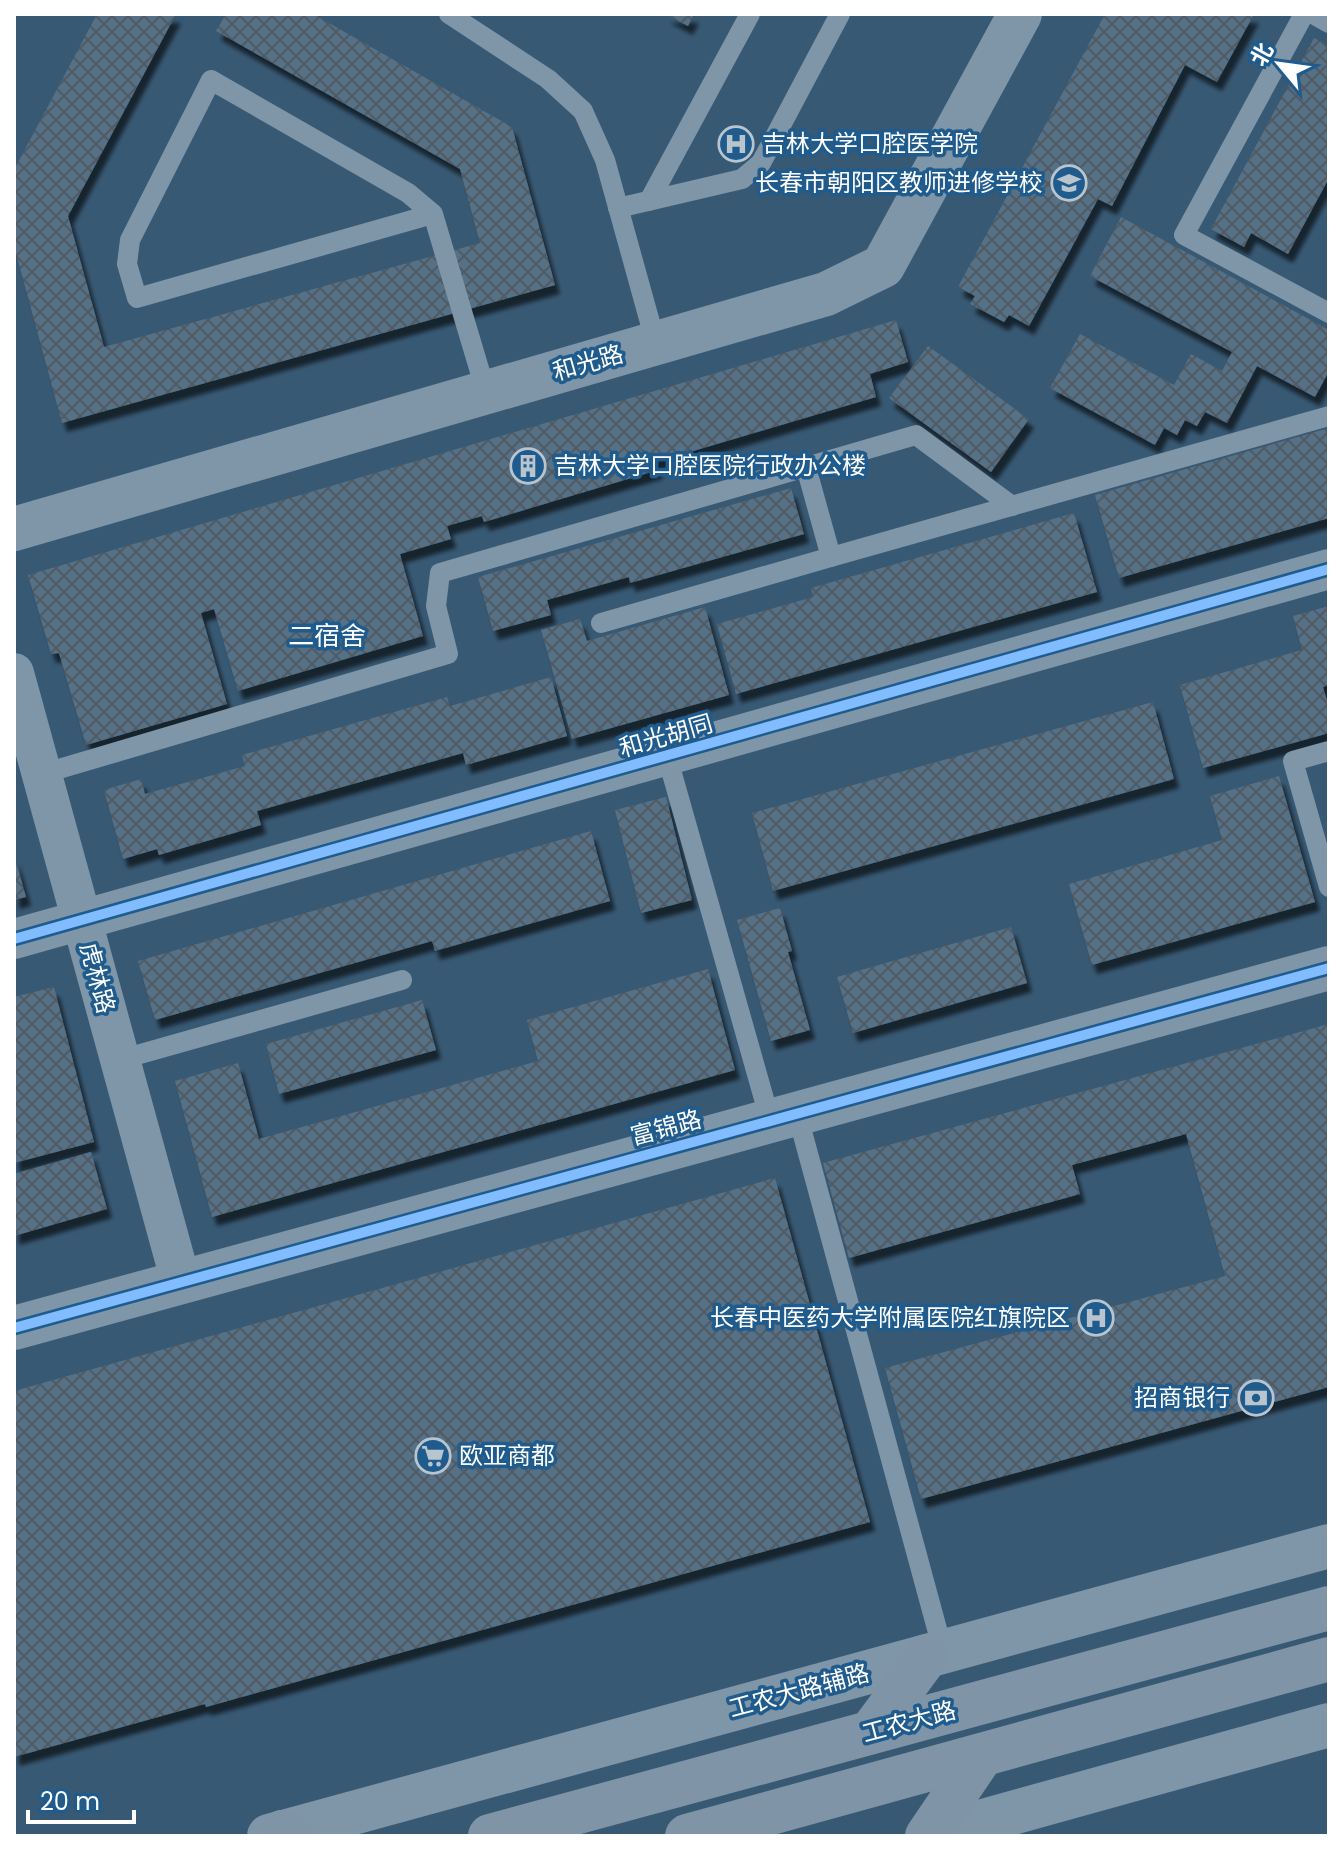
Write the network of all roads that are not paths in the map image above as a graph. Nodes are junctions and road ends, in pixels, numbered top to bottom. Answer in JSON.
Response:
{"nodes":[{"id":1,"x":449,"y":14,"type":"edge"},
{"id":2,"x":750,"y":14,"type":"edge"},
{"id":3,"x":840,"y":14,"type":"edge"},
{"id":4,"x":1020,"y":14,"type":"edge"},
{"id":5,"x":1304,"y":14,"type":"edge"},
{"id":6,"x":1313,"y":14,"type":"edge"},
{"id":7,"x":1329,"y":23,"type":"edge"},
{"id":8,"x":649,"y":201,"type":"junction"},
{"id":9,"x":618,"y":208,"type":"junction"},
{"id":10,"x":433,"y":214,"type":"junction"},
{"id":11,"x":1329,"y":313,"type":"edge"},
{"id":12,"x":656,"y":344,"type":"junction"},
{"id":13,"x":486,"y":392,"type":"junction"},
{"id":14,"x":1329,"y":416,"type":"edge"},
{"id":15,"x":806,"y":467,"type":"junction"},
{"id":16,"x":1012,"y":506,"type":"junction"},
{"id":17,"x":14,"y":529,"type":"edge"},
{"id":18,"x":831,"y":557,"type":"junction"},
{"id":19,"x":1329,"y":569,"type":"edge"},
{"id":20,"x":601,"y":623,"type":"dead end"},
{"id":21,"x":14,"y":673,"type":"edge"},
{"id":22,"x":1329,"y":751,"type":"edge"},
{"id":23,"x":667,"y":756,"type":"junction"},
{"id":24,"x":42,"y":774,"type":"junction"},
{"id":25,"x":1329,"y":887,"type":"edge"},
{"id":26,"x":82,"y":921,"type":"junction"},
{"id":27,"x":14,"y":939,"type":"edge"},
{"id":28,"x":1329,"y":968,"type":"edge"},
{"id":29,"x":402,"y":980,"type":"dead end"},
{"id":30,"x":119,"y":1060,"type":"junction"},
{"id":31,"x":783,"y":1117,"type":"junction"},
{"id":32,"x":181,"y":1282,"type":"junction"},
{"id":33,"x":14,"y":1328,"type":"edge"},
{"id":34,"x":1329,"y":1546,"type":"edge"},
{"id":35,"x":1329,"y":1608,"type":"edge"},
{"id":36,"x":935,"y":1654,"type":"junction"},
{"id":37,"x":1329,"y":1659,"type":"edge"},
{"id":38,"x":1329,"y":1725,"type":"edge"},
{"id":39,"x":871,"y":1732,"type":"junction"},
{"id":40,"x":982,"y":1755,"type":"junction"},
{"id":41,"x":947,"y":1834,"type":"edge"},
{"id":42,"x":281,"y":1835,"type":"edge"},
{"id":43,"x":490,"y":1836,"type":"edge"},
{"id":44,"x":687,"y":1836,"type":"edge"}],
"edges":[{"from":1,"to":9,"type":"lane"},
{"from":2,"to":8,"type":"lane"},
{"from":3,"to":8,"type":"lane"},
{"from":4,"to":12,"type":"street","name":"和光路"},
{"from":5,"to":11,"type":"lane"},
{"from":6,"to":7,"type":"lane"},
{"from":8,"to":9,"type":"lane"},
{"from":9,"to":12,"type":"lane"},
{"from":10,"to":10,"type":"lane"},
{"from":10,"to":13,"type":"lane"},
{"from":12,"to":13,"type":"street","name":"和光路"},
{"from":13,"to":17,"type":"street","name":"和光路"},
{"from":14,"to":16,"type":"lane"},
{"from":15,"to":16,"type":"lane"},
{"from":15,"to":18,"type":"lane"},
{"from":15,"to":24,"type":"lane"},
{"from":16,"to":18,"type":"lane"},
{"from":18,"to":20,"type":"lane"},
{"from":19,"to":23,"type":"street","name":"和光胡同"},
{"from":21,"to":24,"type":"street","name":"虎林路"},
{"from":22,"to":25,"type":"lane"},
{"from":23,"to":26,"type":"street","name":"和光胡同"},
{"from":23,"to":31,"type":"lane"},
{"from":24,"to":26,"type":"street","name":"虎林路"},
{"from":26,"to":27,"type":"street","name":"和光胡同"},
{"from":26,"to":30,"type":"street","name":"虎林路"},
{"from":28,"to":31,"type":"street","name":"富锦路"},
{"from":29,"to":30,"type":"lane"},
{"from":30,"to":32,"type":"street","name":"虎林路"},
{"from":31,"to":32,"type":"street","name":"富锦路"},
{"from":31,"to":36,"type":"lane"},
{"from":32,"to":33,"type":"street","name":"富锦路"},
{"from":34,"to":36,"type":"street","name":"工农大路辅路"},
{"from":35,"to":39,"type":"main road","name":"工农大路"},
{"from":36,"to":39,"type":"main road"},
{"from":36,"to":42,"type":"street","name":"工农大路辅路"},
{"from":37,"to":40,"type":"main road"},
{"from":38,"to":41,"type":"street"},
{"from":39,"to":43,"type":"main road","name":"工农大路"},
{"from":40,"to":41,"type":"main road"},
{"from":40,"to":44,"type":"main road"}]}
